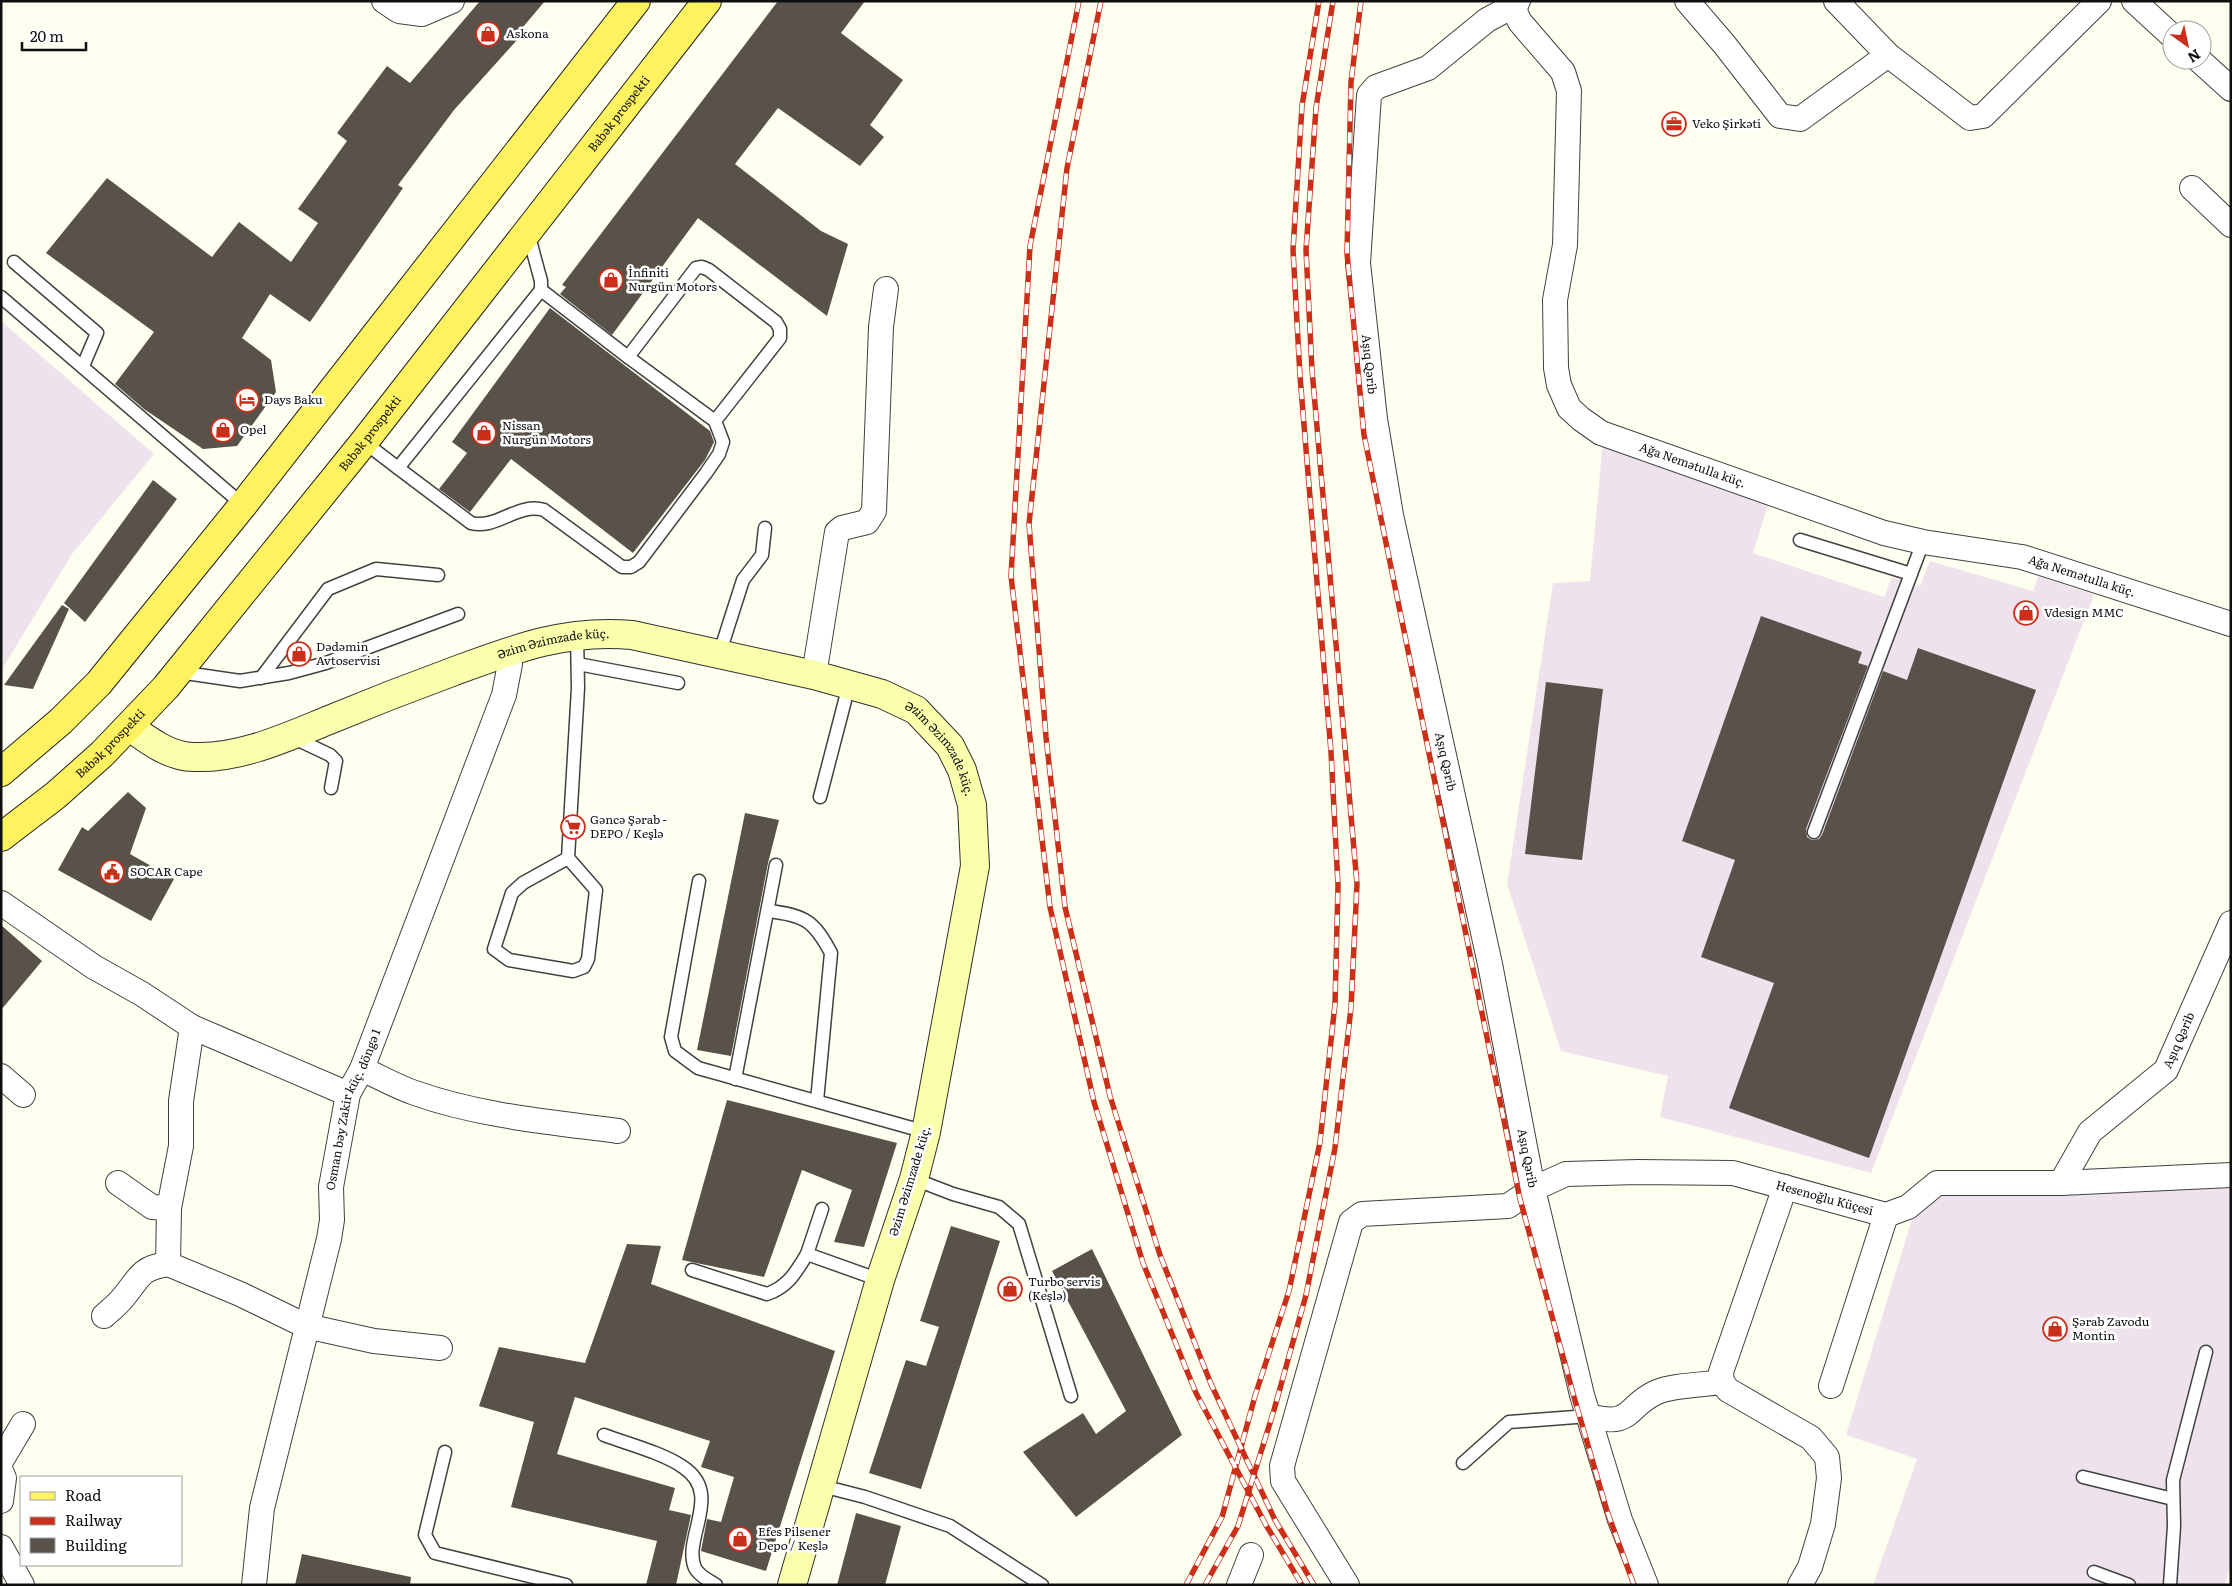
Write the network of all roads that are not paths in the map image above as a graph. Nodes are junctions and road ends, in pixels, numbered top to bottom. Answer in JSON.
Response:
{"nodes":[{"id":1,"x":384,"y":1,"type":"edge"},
{"id":2,"x":452,"y":1,"type":"edge"},
{"id":3,"x":636,"y":1,"type":"edge"},
{"id":4,"x":698,"y":1,"type":"edge"},
{"id":5,"x":707,"y":1,"type":"edge"},
{"id":6,"x":1687,"y":1,"type":"edge"},
{"id":7,"x":1836,"y":1,"type":"edge"},
{"id":8,"x":2100,"y":1,"type":"edge"},
{"id":9,"x":2134,"y":1,"type":"edge"},
{"id":10,"x":1517,"y":3,"type":"edge"},
{"id":11,"x":2162,"y":27,"type":"edge"},
{"id":12,"x":1888,"y":55,"type":"junction"},
{"id":13,"x":654,"y":70,"type":"junction"},
{"id":14,"x":2210,"y":70,"type":"edge"},
{"id":15,"x":2231,"y":89,"type":"edge"},
{"id":16,"x":2192,"y":188,"type":"dead end"},
{"id":17,"x":2231,"y":225,"type":"edge"},
{"id":18,"x":528,"y":231,"type":"junction"},
{"id":19,"x":14,"y":262,"type":"dead end"},
{"id":20,"x":886,"y":289,"type":"dead end"},
{"id":21,"x":541,"y":290,"type":"junction"},
{"id":22,"x":1,"y":297,"type":"edge"},
{"id":23,"x":628,"y":357,"type":"junction"},
{"id":24,"x":83,"y":366,"type":"junction"},
{"id":25,"x":716,"y":421,"type":"junction"},
{"id":26,"x":364,"y":442,"type":"junction"},
{"id":27,"x":398,"y":468,"type":"junction"},
{"id":28,"x":243,"y":504,"type":"junction"},
{"id":29,"x":765,"y":528,"type":"dead end"},
{"id":30,"x":1800,"y":540,"type":"dead end"},
{"id":31,"x":1923,"y":542,"type":"junction"},
{"id":32,"x":1911,"y":574,"type":"junction"},
{"id":33,"x":438,"y":575,"type":"dead end"},
{"id":34,"x":458,"y":614,"type":"dead end"},
{"id":35,"x":2231,"y":624,"type":"edge"},
{"id":36,"x":577,"y":634,"type":"junction"},
{"id":37,"x":508,"y":651,"type":"junction"},
{"id":38,"x":720,"y":655,"type":"junction"},
{"id":39,"x":578,"y":664,"type":"junction"},
{"id":40,"x":179,"y":672,"type":"junction"},
{"id":41,"x":814,"y":674,"type":"junction"},
{"id":42,"x":261,"y":678,"type":"junction"},
{"id":43,"x":678,"y":683,"type":"dead end"},
{"id":44,"x":850,"y":685,"type":"junction"},
{"id":45,"x":130,"y":727,"type":"junction"},
{"id":46,"x":290,"y":736,"type":"junction"},
{"id":47,"x":3,"y":768,"type":"edge"},
{"id":48,"x":331,"y":788,"type":"dead end"},
{"id":49,"x":820,"y":797,"type":"dead end"},
{"id":50,"x":1814,"y":832,"type":"dead end"},
{"id":51,"x":1,"y":837,"type":"edge"},
{"id":52,"x":568,"y":858,"type":"junction"},
{"id":53,"x":776,"y":865,"type":"dead end"},
{"id":54,"x":699,"y":881,"type":"dead end"},
{"id":55,"x":1,"y":903,"type":"edge"},
{"id":56,"x":768,"y":911,"type":"junction"},
{"id":57,"x":2231,"y":923,"type":"edge"},
{"id":58,"x":192,"y":1027,"type":"junction"},
{"id":59,"x":362,"y":1069,"type":"junction"},
{"id":60,"x":1,"y":1076,"type":"edge"},
{"id":61,"x":735,"y":1079,"type":"junction"},
{"id":62,"x":348,"y":1094,"type":"junction"},
{"id":63,"x":23,"y":1095,"type":"dead end"},
{"id":64,"x":816,"y":1101,"type":"junction"},
{"id":65,"x":618,"y":1131,"type":"dead end"},
{"id":66,"x":926,"y":1132,"type":"junction"},
{"id":67,"x":2231,"y":1175,"type":"edge"},
{"id":68,"x":914,"y":1179,"type":"junction"},
{"id":69,"x":118,"y":1183,"type":"dead end"},
{"id":70,"x":2061,"y":1183,"type":"junction"},
{"id":71,"x":1785,"y":1187,"type":"junction"},
{"id":72,"x":1533,"y":1189,"type":"junction"},
{"id":73,"x":168,"y":1208,"type":"junction"},
{"id":74,"x":822,"y":1209,"type":"dead end"},
{"id":75,"x":1886,"y":1215,"type":"junction"},
{"id":76,"x":807,"y":1254,"type":"junction"},
{"id":77,"x":168,"y":1264,"type":"junction"},
{"id":78,"x":692,"y":1270,"type":"dead end"},
{"id":79,"x":880,"y":1280,"type":"junction"},
{"id":80,"x":104,"y":1316,"type":"dead end"},
{"id":81,"x":306,"y":1326,"type":"junction"},
{"id":82,"x":440,"y":1348,"type":"dead end"},
{"id":83,"x":2206,"y":1352,"type":"dead end"},
{"id":84,"x":1722,"y":1382,"type":"junction"},
{"id":85,"x":1831,"y":1386,"type":"dead end"},
{"id":86,"x":1071,"y":1396,"type":"dead end"},
{"id":87,"x":1589,"y":1416,"type":"junction"},
{"id":88,"x":23,"y":1424,"type":"dead end"},
{"id":89,"x":604,"y":1435,"type":"dead end"},
{"id":90,"x":444,"y":1452,"type":"dead end"},
{"id":91,"x":1,"y":1460,"type":"edge"},
{"id":92,"x":1463,"y":1463,"type":"dead end"},
{"id":93,"x":1,"y":1471,"type":"edge"},
{"id":94,"x":2083,"y":1477,"type":"dead end"},
{"id":95,"x":822,"y":1486,"type":"junction"},
{"id":96,"x":2173,"y":1499,"type":"junction"},
{"id":97,"x":1,"y":1501,"type":"edge"},
{"id":98,"x":1,"y":1547,"type":"edge"},
{"id":99,"x":1251,"y":1555,"type":"dead end"},
{"id":100,"x":2094,"y":1572,"type":"dead end"},
{"id":101,"x":22,"y":1585,"type":"edge"},
{"id":102,"x":254,"y":1585,"type":"edge"},
{"id":103,"x":566,"y":1585,"type":"edge"},
{"id":104,"x":716,"y":1585,"type":"edge"},
{"id":105,"x":792,"y":1585,"type":"edge"},
{"id":106,"x":1042,"y":1585,"type":"edge"},
{"id":107,"x":1239,"y":1585,"type":"edge"},
{"id":108,"x":1346,"y":1585,"type":"edge"},
{"id":109,"x":1646,"y":1585,"type":"edge"},
{"id":110,"x":1800,"y":1585,"type":"edge"},
{"id":111,"x":2129,"y":1585,"type":"edge"},
{"id":112,"x":2170,"y":1585,"type":"edge"}],
"edges":[{"from":1,"to":2,"type":"street"},
{"from":3,"to":28,"type":"main road"},
{"from":4,"to":13,"type":"main road"},
{"from":5,"to":13,"type":"main road","name":"Babək prospekti"},
{"from":6,"to":12,"type":"street"},
{"from":7,"to":12,"type":"street"},
{"from":8,"to":12,"type":"street"},
{"from":9,"to":11,"type":"street"},
{"from":10,"to":31,"type":"street","name":"Ağa Nemətulla küç."},
{"from":10,"to":72,"type":"street","name":"Aşıq Qərib"},
{"from":13,"to":18,"type":"main road","name":"Babək prospekti"},
{"from":14,"to":15,"type":"street"},
{"from":16,"to":17,"type":"street"},
{"from":18,"to":21,"type":"lane"},
{"from":18,"to":26,"type":"main road","name":"Babək prospekti"},
{"from":19,"to":24,"type":"lane"},
{"from":20,"to":41,"type":"street"},
{"from":21,"to":23,"type":"lane"},
{"from":21,"to":27,"type":"lane"},
{"from":22,"to":24,"type":"lane"},
{"from":23,"to":25,"type":"lane"},
{"from":23,"to":25,"type":"lane"},
{"from":24,"to":28,"type":"lane"},
{"from":25,"to":27,"type":"lane"},
{"from":26,"to":27,"type":"lane"},
{"from":26,"to":40,"type":"main road","name":"Babək prospekti"},
{"from":28,"to":47,"type":"main road"},
{"from":29,"to":38,"type":"lane"},
{"from":30,"to":32,"type":"lane"},
{"from":31,"to":32,"type":"lane"},
{"from":31,"to":35,"type":"street","name":"Ağa Nemətulla küç."},
{"from":32,"to":50,"type":"lane"},
{"from":33,"to":42,"type":"lane"},
{"from":34,"to":42,"type":"lane"},
{"from":36,"to":37,"type":"street","name":"Əzim Əzimzade küç."},
{"from":36,"to":38,"type":"street","name":"Əzim Əzimzade küç."},
{"from":36,"to":39,"type":"lane"},
{"from":37,"to":46,"type":"street","name":"Əzim Əzimzade küç."},
{"from":37,"to":59,"type":"street","name":"Osman bəy Zakir küç. döngə 1"},
{"from":38,"to":41,"type":"street","name":"Əzim Əzimzade küç."},
{"from":39,"to":43,"type":"lane"},
{"from":39,"to":52,"type":"lane"},
{"from":40,"to":42,"type":"lane"},
{"from":40,"to":45,"type":"main road","name":"Babək prospekti"},
{"from":41,"to":44,"type":"street","name":"Əzim Əzimzade küç."},
{"from":44,"to":49,"type":"lane"},
{"from":44,"to":66,"type":"street","name":"Əzim Əzimzade küç."},
{"from":45,"to":46,"type":"street","name":"Əzim Əzimzade küç."},
{"from":45,"to":51,"type":"main road","name":"Babək prospekti"},
{"from":46,"to":48,"type":"lane"},
{"from":52,"to":52,"type":"lane"},
{"from":53,"to":56,"type":"lane"},
{"from":54,"to":61,"type":"lane"},
{"from":55,"to":58,"type":"street"},
{"from":56,"to":61,"type":"lane"},
{"from":56,"to":64,"type":"lane"},
{"from":57,"to":70,"type":"street","name":"Aşıq Qərib"},
{"from":58,"to":62,"type":"street"},
{"from":58,"to":73,"type":"street"},
{"from":59,"to":62,"type":"street","name":"Osman bəy Zakir küç. döngə 1"},
{"from":59,"to":65,"type":"street"},
{"from":60,"to":63,"type":"street"},
{"from":61,"to":64,"type":"lane"},
{"from":62,"to":81,"type":"street","name":"Osman bəy Zakir küç. döngə 1"},
{"from":64,"to":66,"type":"lane"},
{"from":66,"to":68,"type":"street","name":"Əzim Əzimzade küç."},
{"from":67,"to":70,"type":"street","name":"Hesenoğlu Küçesi"},
{"from":68,"to":79,"type":"street","name":"Əzim Əzimzade küç."},
{"from":68,"to":86,"type":"lane"},
{"from":69,"to":73,"type":"street"},
{"from":70,"to":75,"type":"street","name":"Hesenoğlu Küçesi"},
{"from":71,"to":72,"type":"street","name":"Hesenoğlu Küçesi"},
{"from":71,"to":75,"type":"street","name":"Hesenoğlu Küçesi"},
{"from":71,"to":84,"type":"street"},
{"from":72,"to":87,"type":"street","name":"Aşıq Qərib"},
{"from":72,"to":108,"type":"street","name":"Hesenoğlu Küçesi"},
{"from":73,"to":77,"type":"street"},
{"from":74,"to":76,"type":"lane"},
{"from":75,"to":85,"type":"street"},
{"from":76,"to":78,"type":"lane"},
{"from":76,"to":79,"type":"lane"},
{"from":77,"to":80,"type":"street"},
{"from":77,"to":81,"type":"street"},
{"from":79,"to":95,"type":"street","name":"Əzim Əzimzade küç."},
{"from":81,"to":82,"type":"street"},
{"from":81,"to":102,"type":"street","name":"Osman bəy Zakir küç. döngə 1"},
{"from":83,"to":96,"type":"lane"},
{"from":84,"to":87,"type":"street"},
{"from":84,"to":110,"type":"street"},
{"from":87,"to":92,"type":"lane"},
{"from":87,"to":109,"type":"street","name":"Aşıq Qərib"},
{"from":88,"to":91,"type":"street"},
{"from":89,"to":104,"type":"lane"},
{"from":90,"to":103,"type":"lane"},
{"from":93,"to":97,"type":"street"},
{"from":94,"to":96,"type":"lane"},
{"from":95,"to":105,"type":"street","name":"Əzim Əzimzade küç."},
{"from":95,"to":106,"type":"lane"},
{"from":96,"to":112,"type":"lane"},
{"from":98,"to":101,"type":"street"},
{"from":99,"to":107,"type":"street"},
{"from":100,"to":111,"type":"lane"}]}
